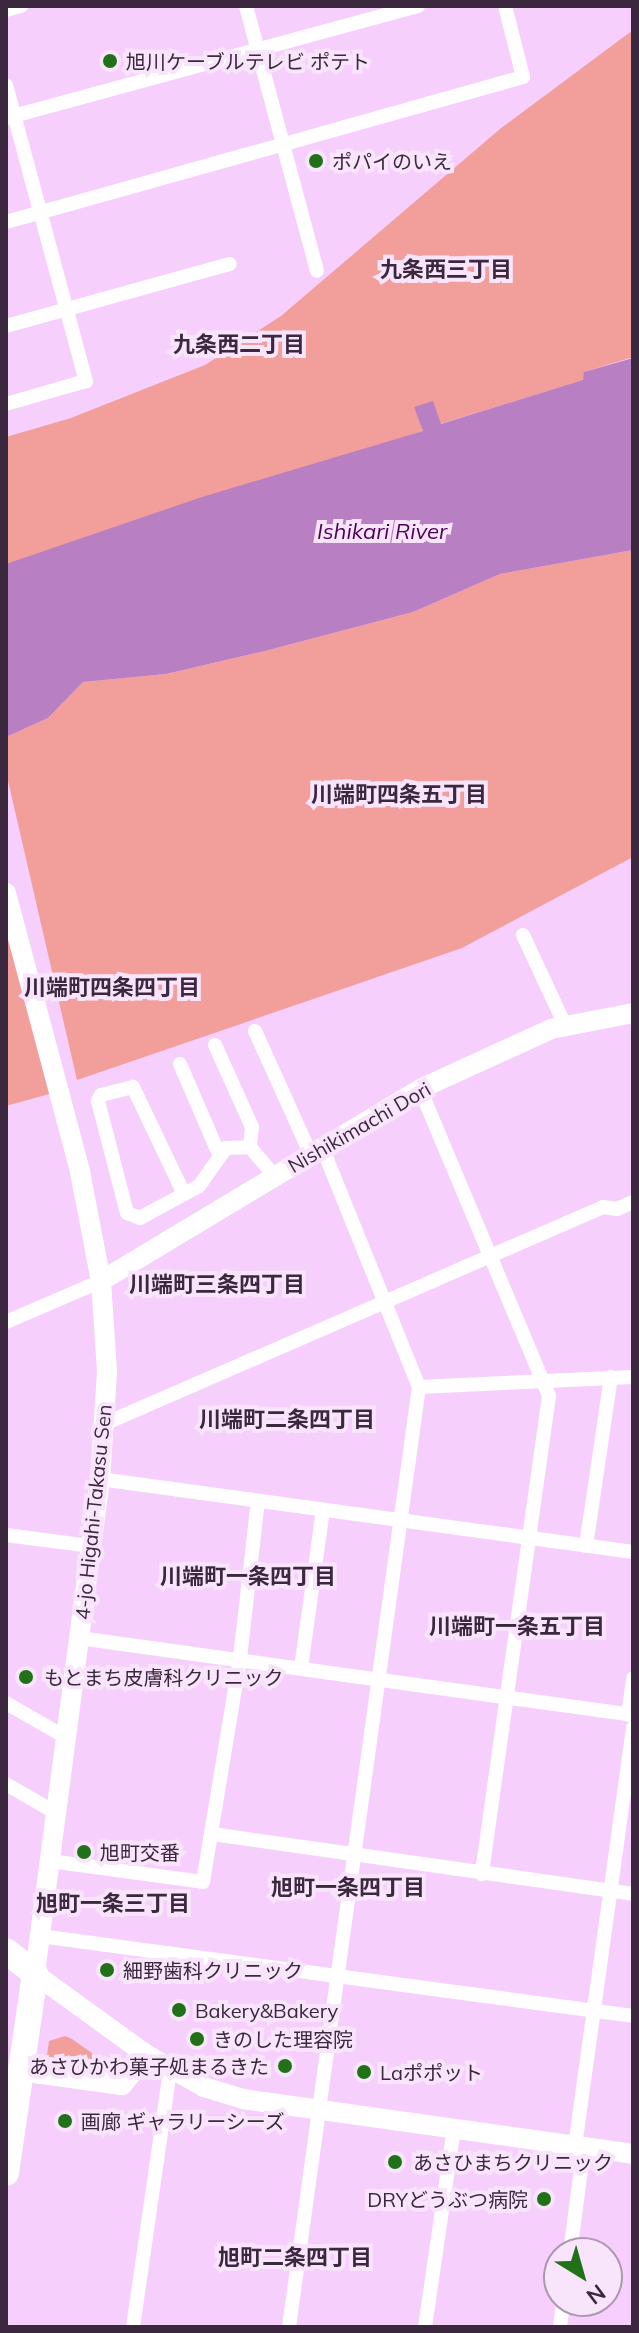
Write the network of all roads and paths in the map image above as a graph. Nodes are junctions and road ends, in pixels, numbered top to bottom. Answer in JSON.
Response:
{"nodes":[{"id":1,"x":21,"y":6,"type":"edge"},
{"id":2,"x":246,"y":6,"type":"edge"},
{"id":3,"x":418,"y":6,"type":"edge"},
{"id":4,"x":505,"y":6,"type":"edge"},
{"id":5,"x":6,"y":10,"type":"edge"},
{"id":6,"x":258,"y":49,"type":"junction"},
{"id":7,"x":6,"y":85,"type":"edge"},
{"id":8,"x":10,"y":117,"type":"edge"},
{"id":9,"x":283,"y":142,"type":"junction"},
{"id":10,"x":41,"y":212,"type":"junction"},
{"id":11,"x":6,"y":222,"type":"edge"},
{"id":12,"x":230,"y":264,"type":"dead end"},
{"id":13,"x":317,"y":271,"type":"dead end"},
{"id":14,"x":67,"y":310,"type":"junction"},
{"id":15,"x":6,"y":326,"type":"edge"},
{"id":16,"x":6,"y":404,"type":"edge"},
{"id":17,"x":6,"y":893,"type":"edge"},
{"id":18,"x":523,"y":935,"type":"dead end"},
{"id":19,"x":633,"y":1013,"type":"edge"},
{"id":20,"x":565,"y":1025,"type":"junction"},
{"id":21,"x":255,"y":1031,"type":"dead end"},
{"id":22,"x":215,"y":1045,"type":"dead end"},
{"id":23,"x":180,"y":1064,"type":"dead end"},
{"id":24,"x":420,"y":1089,"type":"junction"},
{"id":25,"x":250,"y":1147,"type":"junction"},
{"id":26,"x":316,"y":1151,"type":"junction"},
{"id":27,"x":218,"y":1152,"type":"junction"},
{"id":28,"x":274,"y":1176,"type":"junction"},
{"id":29,"x":184,"y":1194,"type":"junction"},
{"id":30,"x":633,"y":1202,"type":"edge"},
{"id":31,"x":493,"y":1258,"type":"junction"},
{"id":32,"x":101,"y":1281,"type":"junction"},
{"id":33,"x":386,"y":1303,"type":"junction"},
{"id":34,"x":6,"y":1322,"type":"edge"},
{"id":35,"x":611,"y":1377,"type":"junction"},
{"id":36,"x":633,"y":1377,"type":"edge"},
{"id":37,"x":545,"y":1379,"type":"junction"},
{"id":38,"x":419,"y":1387,"type":"junction"},
{"id":39,"x":104,"y":1424,"type":"junction"},
{"id":40,"x":100,"y":1479,"type":"junction"},
{"id":41,"x":258,"y":1501,"type":"junction"},
{"id":42,"x":323,"y":1510,"type":"junction"},
{"id":43,"x":401,"y":1520,"type":"junction"},
{"id":44,"x":6,"y":1535,"type":"edge"},
{"id":45,"x":528,"y":1539,"type":"junction"},
{"id":46,"x":91,"y":1546,"type":"junction"},
{"id":47,"x":586,"y":1546,"type":"junction"},
{"id":48,"x":633,"y":1552,"type":"edge"},
{"id":49,"x":79,"y":1638,"type":"junction"},
{"id":50,"x":240,"y":1658,"type":"junction"},
{"id":51,"x":301,"y":1668,"type":"junction"},
{"id":52,"x":633,"y":1678,"type":"edge"},
{"id":53,"x":377,"y":1679,"type":"junction"},
{"id":54,"x":507,"y":1696,"type":"junction"},
{"id":55,"x":6,"y":1703,"type":"edge"},
{"id":56,"x":631,"y":1719,"type":"edge"},
{"id":57,"x":67,"y":1738,"type":"junction"},
{"id":58,"x":6,"y":1784,"type":"edge"},
{"id":59,"x":56,"y":1813,"type":"junction"},
{"id":60,"x":212,"y":1834,"type":"junction"},
{"id":61,"x":354,"y":1854,"type":"junction"},
{"id":62,"x":50,"y":1861,"type":"junction"},
{"id":63,"x":482,"y":1874,"type":"junction"},
{"id":64,"x":608,"y":1890,"type":"junction"},
{"id":65,"x":633,"y":1894,"type":"edge"},
{"id":66,"x":40,"y":1936,"type":"junction"},
{"id":67,"x":6,"y":1951,"type":"edge"},
{"id":68,"x":35,"y":1974,"type":"junction"},
{"id":69,"x":337,"y":1974,"type":"junction"},
{"id":70,"x":593,"y":2010,"type":"junction"},
{"id":71,"x":633,"y":2016,"type":"edge"},
{"id":72,"x":147,"y":2055,"type":"junction"},
{"id":73,"x":13,"y":2069,"type":"edge"},
{"id":74,"x":170,"y":2070,"type":"junction"},
{"id":75,"x":319,"y":2110,"type":"junction"},
{"id":76,"x":454,"y":2129,"type":"junction"},
{"id":77,"x":580,"y":2146,"type":"junction"},
{"id":78,"x":633,"y":2154,"type":"edge"},
{"id":79,"x":6,"y":2173,"type":"edge"},
{"id":80,"x":571,"y":2237,"type":"edge"},
{"id":81,"x":133,"y":2327,"type":"edge"},
{"id":82,"x":289,"y":2327,"type":"edge"},
{"id":83,"x":425,"y":2327,"type":"edge"}],
"edges":[{"from":1,"to":5,"type":"street"},
{"from":2,"to":6,"type":"street"},
{"from":3,"to":6,"type":"street"},
{"from":4,"to":9,"type":"street"},
{"from":6,"to":8,"type":"street"},
{"from":6,"to":9,"type":"street"},
{"from":7,"to":8,"type":"street"},
{"from":8,"to":10,"type":"street"},
{"from":9,"to":10,"type":"street"},
{"from":9,"to":13,"type":"street"},
{"from":10,"to":11,"type":"street"},
{"from":10,"to":14,"type":"street"},
{"from":12,"to":14,"type":"street"},
{"from":14,"to":15,"type":"street"},
{"from":14,"to":16,"type":"street"},
{"from":17,"to":32,"type":"street","name":"4-jo Higahi-Takasu Sen"},
{"from":18,"to":20,"type":"street"},
{"from":19,"to":20,"type":"street","name":"Nishikimachi Dori"},
{"from":20,"to":24,"type":"street","name":"Nishikimachi Dori"},
{"from":21,"to":26,"type":"street"},
{"from":22,"to":25,"type":"street"},
{"from":23,"to":27,"type":"street"},
{"from":24,"to":26,"type":"street","name":"Nishikimachi Dori"},
{"from":24,"to":31,"type":"street"},
{"from":25,"to":27,"type":"street"},
{"from":25,"to":28,"type":"street"},
{"from":26,"to":28,"type":"street","name":"Nishikimachi Dori"},
{"from":26,"to":33,"type":"street"},
{"from":27,"to":29,"type":"street"},
{"from":28,"to":32,"type":"street","name":"Nishikimachi Dori"},
{"from":29,"to":29,"type":"street"},
{"from":30,"to":31,"type":"street"},
{"from":31,"to":33,"type":"street"},
{"from":31,"to":37,"type":"street"},
{"from":32,"to":34,"type":"street"},
{"from":32,"to":39,"type":"street","name":"4-jo Higahi-Takasu Sen"},
{"from":33,"to":38,"type":"street"},
{"from":33,"to":39,"type":"street"},
{"from":35,"to":36,"type":"street"},
{"from":35,"to":37,"type":"street"},
{"from":35,"to":47,"type":"street"},
{"from":37,"to":38,"type":"street"},
{"from":37,"to":45,"type":"street"},
{"from":38,"to":43,"type":"street"},
{"from":39,"to":40,"type":"street","name":"4-jo Higahi-Takasu Sen"},
{"from":40,"to":41,"type":"street"},
{"from":40,"to":46,"type":"street","name":"4-jo Higahi-Takasu Sen"},
{"from":41,"to":42,"type":"street"},
{"from":41,"to":50,"type":"street"},
{"from":42,"to":43,"type":"street"},
{"from":42,"to":51,"type":"street"},
{"from":43,"to":45,"type":"street"},
{"from":43,"to":53,"type":"street"},
{"from":44,"to":46,"type":"street"},
{"from":45,"to":47,"type":"street"},
{"from":45,"to":54,"type":"street"},
{"from":46,"to":49,"type":"street","name":"4-jo Higahi-Takasu Sen"},
{"from":47,"to":48,"type":"street"},
{"from":49,"to":50,"type":"street"},
{"from":49,"to":57,"type":"street","name":"4-jo Higahi-Takasu Sen"},
{"from":50,"to":51,"type":"street"},
{"from":50,"to":60,"type":"street"},
{"from":51,"to":53,"type":"street"},
{"from":52,"to":56,"type":"street"},
{"from":53,"to":54,"type":"street"},
{"from":53,"to":61,"type":"street"},
{"from":54,"to":56,"type":"street"},
{"from":54,"to":63,"type":"street"},
{"from":55,"to":57,"type":"street"},
{"from":56,"to":64,"type":"street"},
{"from":57,"to":59,"type":"street","name":"4-jo Higahi-Takasu Sen"},
{"from":58,"to":59,"type":"street"},
{"from":59,"to":62,"type":"street","name":"4-jo Higahi-Takasu Sen"},
{"from":60,"to":61,"type":"street"},
{"from":60,"to":62,"type":"street"},
{"from":61,"to":63,"type":"street"},
{"from":61,"to":69,"type":"street"},
{"from":62,"to":66,"type":"street","name":"4-jo Higahi-Takasu Sen"},
{"from":63,"to":64,"type":"street"},
{"from":64,"to":65,"type":"street"},
{"from":64,"to":70,"type":"street"},
{"from":66,"to":68,"type":"street","name":"4-jo Higahi-Takasu Sen"},
{"from":66,"to":69,"type":"street"},
{"from":67,"to":68,"type":"highway"},
{"from":68,"to":72,"type":"street"},
{"from":68,"to":73,"type":"highway"},
{"from":69,"to":70,"type":"street"},
{"from":69,"to":75,"type":"street"},
{"from":70,"to":71,"type":"street"},
{"from":70,"to":77,"type":"street"},
{"from":72,"to":73,"type":"street"},
{"from":72,"to":74,"type":"street"},
{"from":73,"to":79,"type":"highway"},
{"from":74,"to":75,"type":"street"},
{"from":74,"to":81,"type":"street"},
{"from":75,"to":76,"type":"street"},
{"from":75,"to":82,"type":"street"},
{"from":76,"to":77,"type":"street"},
{"from":76,"to":83,"type":"street"},
{"from":77,"to":78,"type":"street"},
{"from":77,"to":80,"type":"street"}]}
